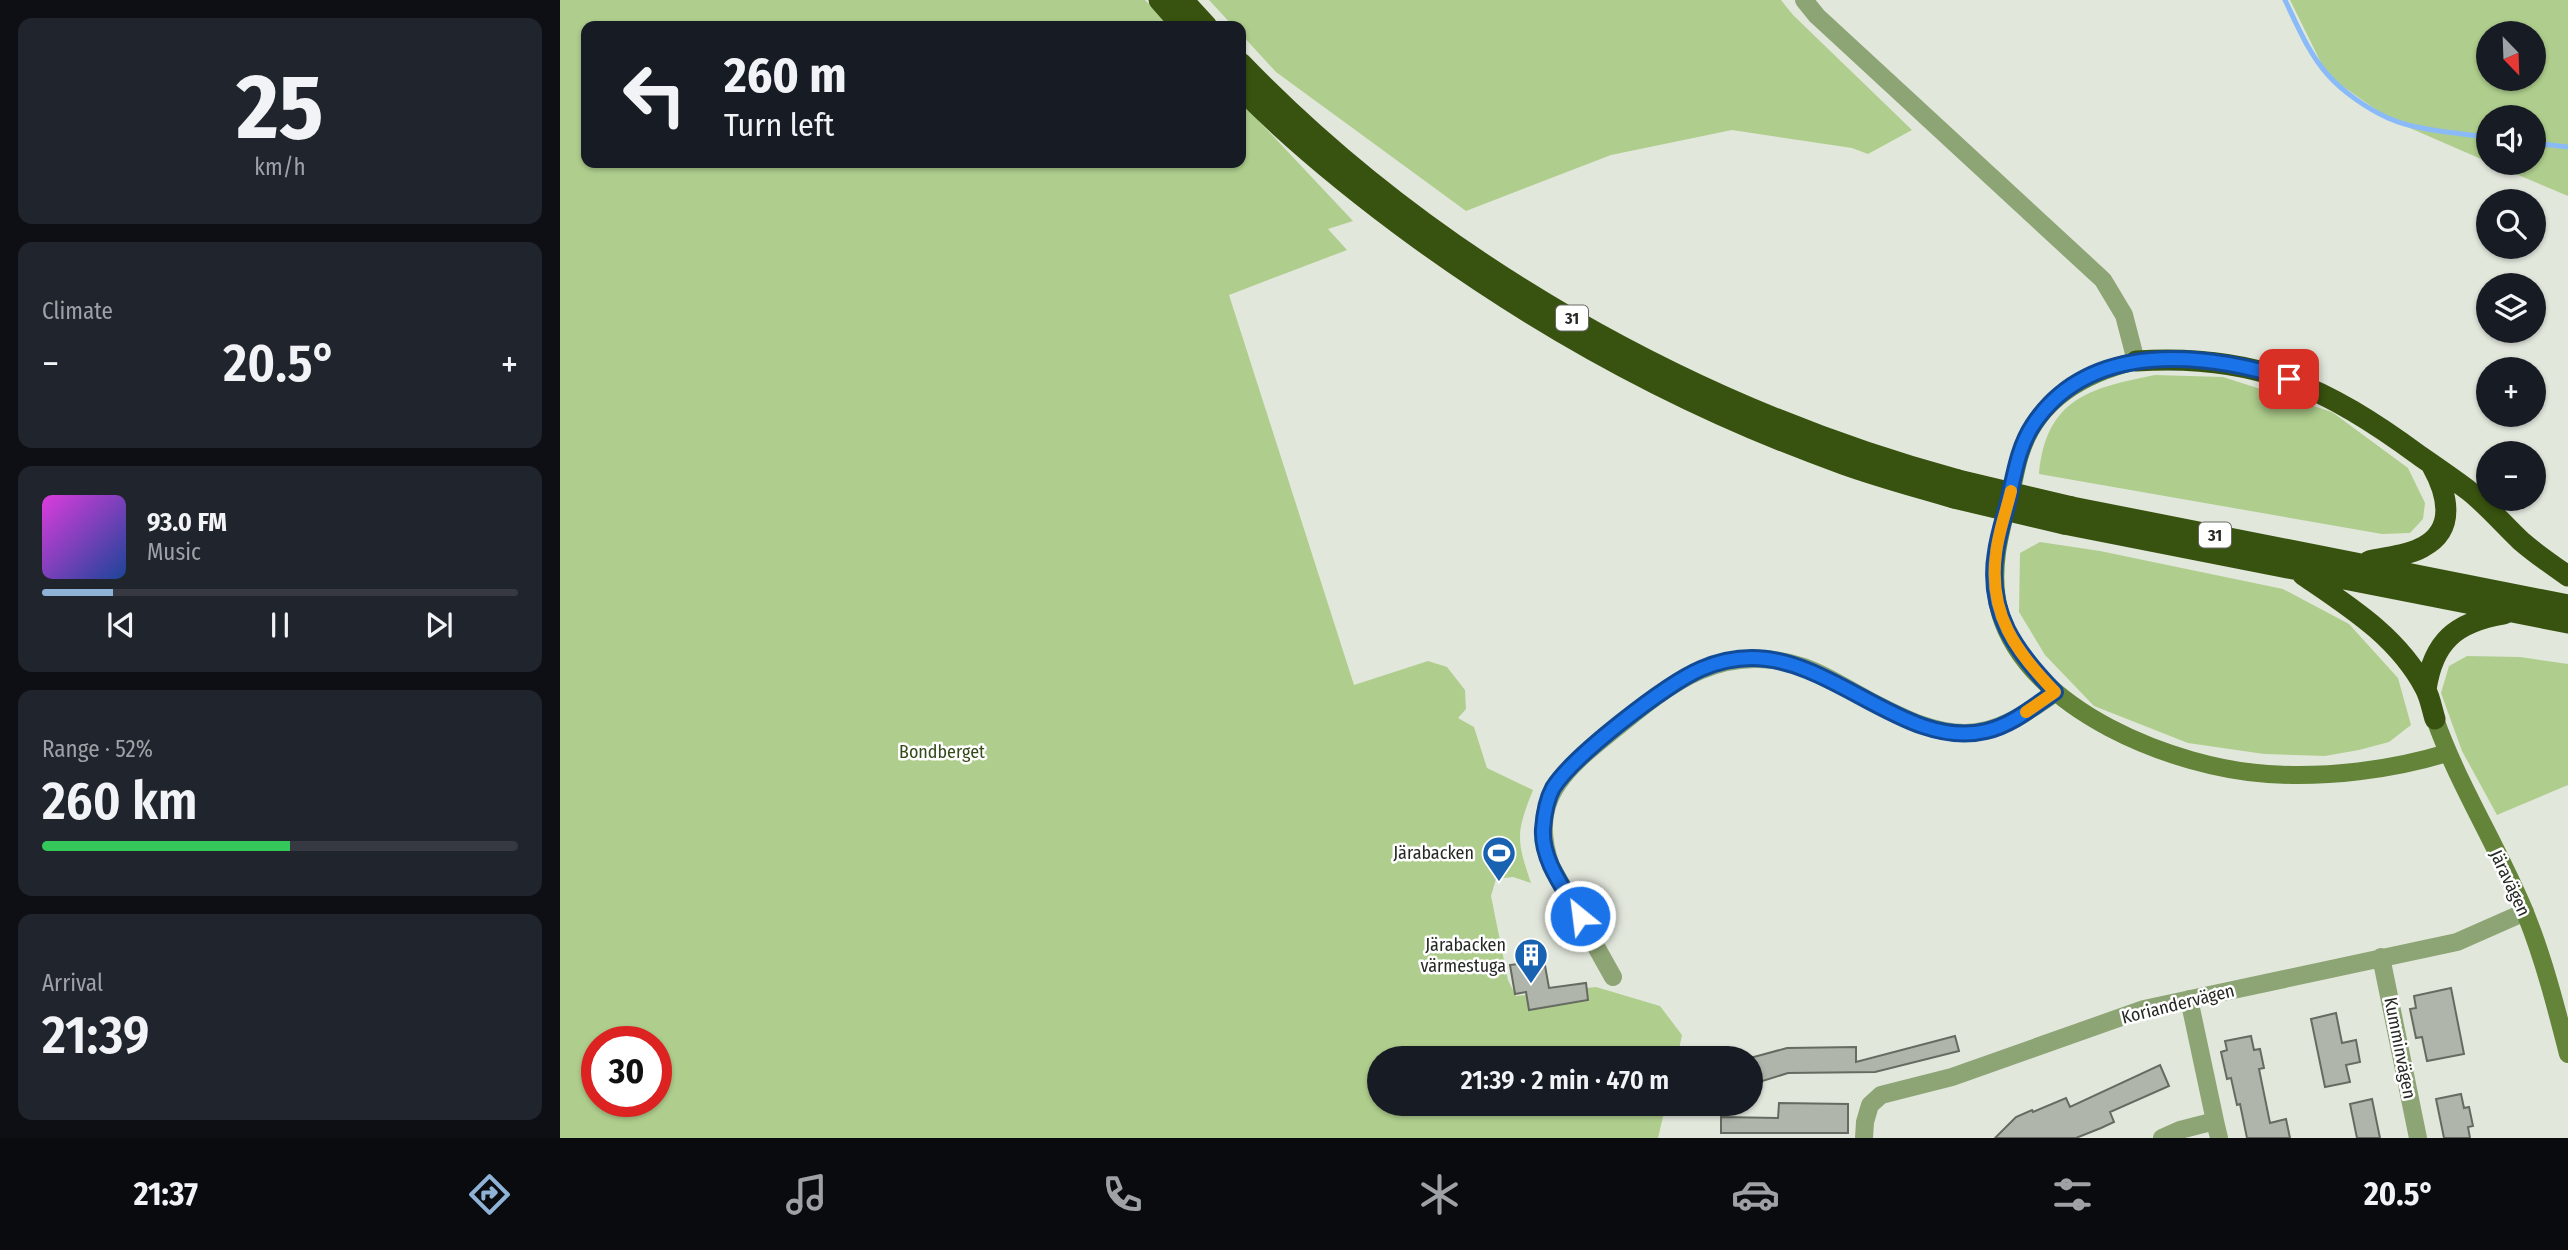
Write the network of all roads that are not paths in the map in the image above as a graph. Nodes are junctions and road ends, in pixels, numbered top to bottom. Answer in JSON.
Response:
{"nodes":[{"id":1,"x":1158,"y":0,"type":"edge"},
{"id":2,"x":1183,"y":0,"type":"edge"},
{"id":3,"x":1804,"y":0,"type":"edge"},
{"id":4,"x":1177,"y":21,"type":"edge"},
{"id":5,"x":1202,"y":21,"type":"edge"},
{"id":6,"x":1246,"y":68,"type":"edge"},
{"id":7,"x":1246,"y":94,"type":"edge"},
{"id":8,"x":2136,"y":361,"type":"junction"},
{"id":9,"x":2431,"y":464,"type":"junction"},
{"id":10,"x":1956,"y":489,"type":"junction"},
{"id":11,"x":2068,"y":515,"type":"junction"},
{"id":12,"x":2358,"y":563,"type":"junction"},
{"id":13,"x":2295,"y":570,"type":"junction"},
{"id":14,"x":2568,"y":576,"type":"edge"},
{"id":15,"x":2568,"y":605,"type":"edge"},
{"id":16,"x":2512,"y":612,"type":"junction"},
{"id":17,"x":2568,"y":623,"type":"edge"},
{"id":18,"x":2426,"y":690,"type":"junction"},
{"id":19,"x":2055,"y":692,"type":"junction"},
{"id":20,"x":2435,"y":719,"type":"joint"},
{"id":21,"x":2447,"y":753,"type":"junction"},
{"id":22,"x":2525,"y":912,"type":"junction"},
{"id":23,"x":2381,"y":957,"type":"junction"},
{"id":24,"x":1613,"y":977,"type":"dead end"},
{"id":25,"x":2189,"y":999,"type":"junction"},
{"id":26,"x":2568,"y":1054,"type":"edge"},
{"id":27,"x":2217,"y":1129,"type":"edge"},
{"id":28,"x":1864,"y":1138,"type":"edge"},
{"id":29,"x":2162,"y":1138,"type":"edge"},
{"id":30,"x":2418,"y":1138,"type":"edge"}],
"edges":[{"from":1,"to":4,"type":"highway"},
{"from":2,"to":5,"type":"highway"},
{"from":3,"to":8,"type":"street"},
{"from":6,"to":10,"type":"highway","number":"31"},
{"from":7,"to":10,"type":"highway","number":"31"},
{"from":8,"to":9,"type":"highway"},
{"from":8,"to":19,"type":"street"},
{"from":9,"to":12,"type":"highway"},
{"from":9,"to":14,"type":"highway"},
{"from":10,"to":11,"type":"highway","number":"31","bridge":true},
{"from":11,"to":12,"type":"highway","number":"31"},
{"from":11,"to":13,"type":"highway","number":"31"},
{"from":12,"to":15,"type":"highway","number":"31"},
{"from":13,"to":16,"type":"highway","number":"31"},
{"from":13,"to":18,"type":"highway"},
{"from":16,"to":17,"type":"highway","number":"31"},
{"from":16,"to":18,"type":"highway"},
{"from":18,"to":20,"type":"highway"},
{"from":19,"to":21,"type":"street"},
{"from":19,"to":24,"type":"street"},
{"from":20,"to":21,"type":"street","name":"Järavägen"},
{"from":21,"to":22,"type":"street","name":"Järavägen"},
{"from":22,"to":23,"type":"street","name":"Koriandervägen"},
{"from":22,"to":26,"type":"street","name":"Järavägen"},
{"from":23,"to":25,"type":"street","name":"Koriandervägen"},
{"from":23,"to":30,"type":"street","name":"Kumminvägen"},
{"from":25,"to":27,"type":"street"},
{"from":25,"to":28,"type":"street","name":"Koriandervägen"},
{"from":27,"to":29,"type":"street"}]}
